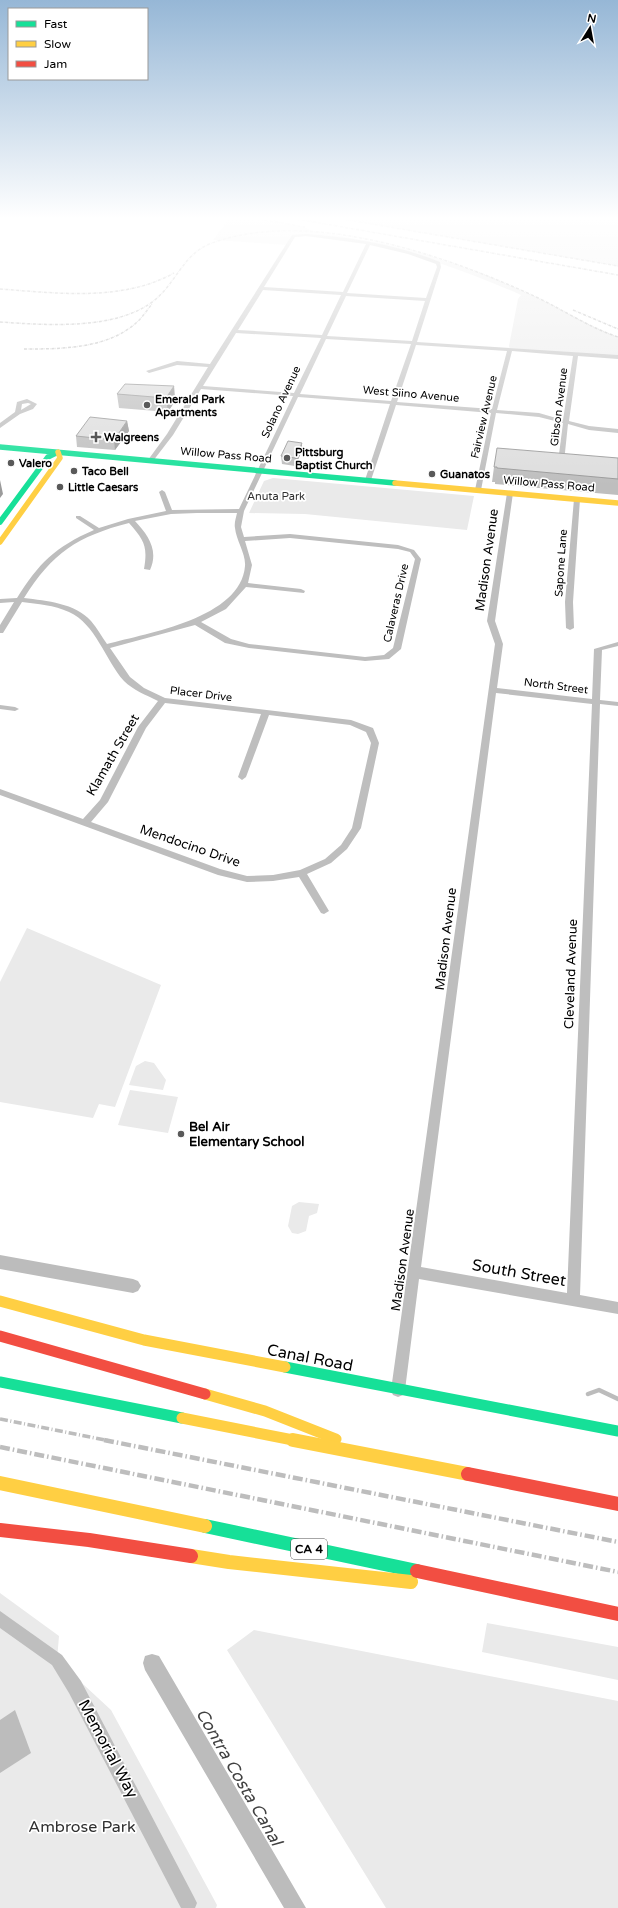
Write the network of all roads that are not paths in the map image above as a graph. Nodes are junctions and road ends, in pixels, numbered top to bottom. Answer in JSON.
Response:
{"nodes":[{"id":1,"x":249,"y":307,"type":"edge"},
{"id":2,"x":339,"y":307,"type":"edge"},
{"id":3,"x":426,"y":307,"type":"edge"},
{"id":4,"x":235,"y":331,"type":"junction"},
{"id":5,"x":324,"y":338,"type":"junction"},
{"id":6,"x":414,"y":342,"type":"junction"},
{"id":7,"x":510,"y":349,"type":"junction"},
{"id":8,"x":576,"y":354,"type":"junction"},
{"id":9,"x":618,"y":357,"type":"edge"},
{"id":10,"x":212,"y":366,"type":"junction"},
{"id":11,"x":149,"y":371,"type":"dead end"},
{"id":12,"x":200,"y":387,"type":"junction"},
{"id":13,"x":297,"y":394,"type":"junction"},
{"id":14,"x":394,"y":402,"type":"junction"},
{"id":15,"x":494,"y":411,"type":"junction"},
{"id":16,"x":18,"y":413,"type":"dead end"},
{"id":17,"x":566,"y":422,"type":"junction"},
{"id":18,"x":0,"y":426,"type":"edge"},
{"id":19,"x":618,"y":431,"type":"edge"},
{"id":20,"x":0,"y":447,"type":"edge"},
{"id":21,"x":58,"y":452,"type":"junction"},
{"id":22,"x":486,"y":455,"type":"junction"},
{"id":23,"x":493,"y":456,"type":"dead end"},
{"id":24,"x":151,"y":460,"type":"junction"},
{"id":25,"x":554,"y":461,"type":"edge"},
{"id":26,"x":561,"y":462,"type":"junction"},
{"id":27,"x":568,"y":462,"type":"edge"},
{"id":28,"x":261,"y":470,"type":"junction"},
{"id":29,"x":368,"y":480,"type":"junction"},
{"id":30,"x":478,"y":490,"type":"junction"},
{"id":31,"x":162,"y":492,"type":"dead end"},
{"id":32,"x":510,"y":493,"type":"junction"},
{"id":33,"x":577,"y":499,"type":"junction"},
{"id":34,"x":618,"y":503,"type":"edge"},
{"id":35,"x":241,"y":511,"type":"junction"},
{"id":36,"x":170,"y":512,"type":"junction"},
{"id":37,"x":78,"y":517,"type":"dead end"},
{"id":38,"x":130,"y":520,"type":"junction"},
{"id":39,"x":0,"y":522,"type":"edge"},
{"id":40,"x":100,"y":531,"type":"junction"},
{"id":41,"x":241,"y":539,"type":"junction"},
{"id":42,"x":0,"y":542,"type":"edge"},
{"id":43,"x":148,"y":569,"type":"dead end"},
{"id":44,"x":244,"y":585,"type":"junction"},
{"id":45,"x":301,"y":591,"type":"dead end"},
{"id":46,"x":0,"y":595,"type":"edge"},
{"id":47,"x":20,"y":600,"type":"junction"},
{"id":48,"x":0,"y":601,"type":"edge"},
{"id":49,"x":196,"y":622,"type":"junction"},
{"id":50,"x":570,"y":628,"type":"dead end"},
{"id":51,"x":0,"y":631,"type":"edge"},
{"id":52,"x":618,"y":644,"type":"edge"},
{"id":53,"x":106,"y":648,"type":"junction"},
{"id":54,"x":492,"y":690,"type":"junction"},
{"id":55,"x":164,"y":700,"type":"junction"},
{"id":56,"x":595,"y":701,"type":"junction"},
{"id":57,"x":618,"y":704,"type":"edge"},
{"id":58,"x":0,"y":707,"type":"edge"},
{"id":59,"x":15,"y":709,"type":"dead end"},
{"id":60,"x":266,"y":713,"type":"junction"},
{"id":61,"x":370,"y":730,"type":"joint"},
{"id":62,"x":242,"y":777,"type":"dead end"},
{"id":63,"x":0,"y":792,"type":"edge"},
{"id":64,"x":85,"y":823,"type":"junction"},
{"id":65,"x":302,"y":873,"type":"junction"},
{"id":66,"x":324,"y":911,"type":"dead end"},
{"id":67,"x":414,"y":1272,"type":"junction"},
{"id":68,"x":573,"y":1300,"type":"junction"},
{"id":69,"x":0,"y":1301,"type":"edge"},
{"id":70,"x":618,"y":1308,"type":"edge"},
{"id":71,"x":0,"y":1336,"type":"edge"},
{"id":72,"x":0,"y":1382,"type":"edge"},
{"id":73,"x":398,"y":1390,"type":"junction"},
{"id":74,"x":618,"y":1432,"type":"edge"},
{"id":75,"x":380,"y":1457,"type":"junction"},
{"id":76,"x":0,"y":1483,"type":"edge"},
{"id":77,"x":618,"y":1504,"type":"edge"},
{"id":78,"x":0,"y":1530,"type":"edge"},
{"id":79,"x":417,"y":1582,"type":"dead end"},
{"id":80,"x":433,"y":1584,"type":"dead end"},
{"id":81,"x":511,"y":1592,"type":"junction"},
{"id":82,"x":618,"y":1614,"type":"edge"},
{"id":83,"x":0,"y":1618,"type":"edge"},
{"id":84,"x":188,"y":1903,"type":"dead end"}],
"edges":[{"from":1,"to":4,"type":"street"},
{"from":2,"to":5,"type":"street","name":"Solano Avenue"},
{"from":3,"to":6,"type":"street"},
{"from":4,"to":5,"type":"street"},
{"from":4,"to":10,"type":"street"},
{"from":5,"to":6,"type":"street"},
{"from":5,"to":13,"type":"street","name":"Solano Avenue"},
{"from":6,"to":7,"type":"street"},
{"from":6,"to":14,"type":"street"},
{"from":7,"to":8,"type":"street"},
{"from":7,"to":15,"type":"street","name":"Fairview Avenue"},
{"from":8,"to":9,"type":"street"},
{"from":8,"to":17,"type":"street","name":"Gibson Avenue"},
{"from":10,"to":11,"type":"street"},
{"from":10,"to":12,"type":"street"},
{"from":12,"to":13,"type":"street","name":"West Siino Avenue"},
{"from":12,"to":24,"type":"street"},
{"from":13,"to":14,"type":"street","name":"West Siino Avenue"},
{"from":13,"to":28,"type":"street","name":"Solano Avenue"},
{"from":14,"to":15,"type":"street","name":"West Siino Avenue"},
{"from":14,"to":29,"type":"street"},
{"from":15,"to":17,"type":"street","name":"West Siino Avenue"},
{"from":15,"to":22,"type":"street","name":"Fairview Avenue"},
{"from":16,"to":18,"type":"street"},
{"from":17,"to":19,"type":"street","name":"West Siino Avenue"},
{"from":17,"to":26,"type":"street","name":"Gibson Avenue"},
{"from":20,"to":21,"type":"main road","name":"Willow Pass Road"},
{"from":21,"to":24,"type":"main road","name":"Willow Pass Road"},
{"from":21,"to":39,"type":"main road"},
{"from":21,"to":42,"type":"main road"},
{"from":22,"to":23,"type":"street"},
{"from":22,"to":30,"type":"street","name":"Fairview Avenue"},
{"from":24,"to":28,"type":"main road","name":"Willow Pass Road"},
{"from":25,"to":26,"type":"street"},
{"from":26,"to":27,"type":"street"},
{"from":28,"to":29,"type":"main road","name":"Willow Pass Road"},
{"from":28,"to":35,"type":"street","name":"Solano Avenue"},
{"from":29,"to":30,"type":"main road","name":"Willow Pass Road"},
{"from":30,"to":32,"type":"main road","name":"Willow Pass Road"},
{"from":31,"to":36,"type":"street"},
{"from":32,"to":33,"type":"main road","name":"Willow Pass Road"},
{"from":32,"to":54,"type":"street","name":"Madison Avenue"},
{"from":33,"to":34,"type":"main road","name":"Willow Pass Road"},
{"from":33,"to":50,"type":"street","name":"Sapone Lane"},
{"from":35,"to":36,"type":"street"},
{"from":35,"to":41,"type":"street","name":"Solano Avenue"},
{"from":36,"to":38,"type":"street"},
{"from":37,"to":40,"type":"street"},
{"from":38,"to":40,"type":"street"},
{"from":38,"to":43,"type":"street"},
{"from":40,"to":47,"type":"street"},
{"from":41,"to":44,"type":"street","name":"Solano Avenue"},
{"from":41,"to":49,"type":"street","name":"Calaveras Drive"},
{"from":44,"to":45,"type":"street"},
{"from":44,"to":49,"type":"street","name":"Solano Avenue"},
{"from":46,"to":47,"type":"street","name":"Placer Drive"},
{"from":47,"to":48,"type":"street","name":"Placer Drive"},
{"from":47,"to":51,"type":"street"},
{"from":47,"to":53,"type":"street","name":"Placer Drive"},
{"from":49,"to":53,"type":"street","name":"Solano Avenue"},
{"from":52,"to":56,"type":"street","name":"Cleveland Avenue"},
{"from":53,"to":55,"type":"street","name":"Placer Drive"},
{"from":54,"to":56,"type":"street","name":"North Street"},
{"from":54,"to":67,"type":"street","name":"Madison Avenue"},
{"from":55,"to":60,"type":"street","name":"Placer Drive"},
{"from":55,"to":64,"type":"street","name":"Klamath Street"},
{"from":56,"to":57,"type":"street","name":"North Street"},
{"from":56,"to":68,"type":"street","name":"Cleveland Avenue"},
{"from":58,"to":59,"type":"street"},
{"from":60,"to":61,"type":"street","name":"Placer Drive"},
{"from":60,"to":62,"type":"street"},
{"from":61,"to":65,"type":"street","name":"Mendocino Drive"},
{"from":63,"to":64,"type":"street","name":"Mendocino Drive"},
{"from":64,"to":65,"type":"street","name":"Mendocino Drive"},
{"from":65,"to":66,"type":"street"},
{"from":67,"to":68,"type":"street","name":"South Street"},
{"from":67,"to":73,"type":"street","name":"Madison Avenue"},
{"from":68,"to":70,"type":"street","name":"South Street"},
{"from":69,"to":73,"type":"main road","name":"Canal Road"},
{"from":71,"to":75,"type":"main road"},
{"from":72,"to":75,"type":"main road"},
{"from":73,"to":74,"type":"main road","name":"Canal Road"},
{"from":75,"to":77,"type":"main road"},
{"from":76,"to":81,"type":"main road","number":"CA 4"},
{"from":78,"to":79,"type":"main road"},
{"from":80,"to":81,"type":"main road"},
{"from":81,"to":82,"type":"main road","number":"CA 4"},
{"from":83,"to":84,"type":"street","name":"Memorial Way"}]}
